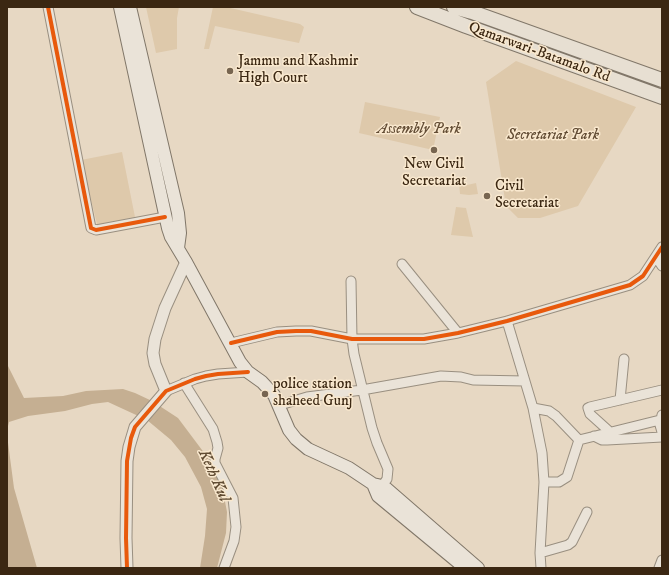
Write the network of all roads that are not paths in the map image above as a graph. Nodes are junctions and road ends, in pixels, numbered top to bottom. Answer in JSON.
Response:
{"nodes":[{"id":1,"x":48,"y":7,"type":"edge"},
{"id":2,"x":120,"y":7,"type":"edge"},
{"id":3,"x":130,"y":7,"type":"edge"},
{"id":4,"x":417,"y":7,"type":"edge"},
{"id":5,"x":454,"y":7,"type":"edge"},
{"id":6,"x":662,"y":80,"type":"edge"},
{"id":7,"x":662,"y":97,"type":"edge"},
{"id":8,"x":165,"y":216,"type":"junction"},
{"id":9,"x":662,"y":247,"type":"edge"},
{"id":10,"x":178,"y":248,"type":"junction"},
{"id":11,"x":656,"y":257,"type":"junction"},
{"id":12,"x":186,"y":262,"type":"junction"},
{"id":13,"x":402,"y":264,"type":"dead end"},
{"id":14,"x":662,"y":266,"type":"edge"},
{"id":15,"x":351,"y":281,"type":"dead end"},
{"id":16,"x":507,"y":321,"type":"junction"},
{"id":17,"x":458,"y":333,"type":"junction"},
{"id":18,"x":352,"y":339,"type":"junction"},
{"id":19,"x":231,"y":343,"type":"junction"},
{"id":20,"x":624,"y":359,"type":"dead end"},
{"id":21,"x":248,"y":372,"type":"junction"},
{"id":22,"x":525,"y":381,"type":"junction"},
{"id":23,"x":184,"y":383,"type":"junction"},
{"id":24,"x":362,"y":390,"type":"junction"},
{"id":25,"x":662,"y":390,"type":"edge"},
{"id":26,"x":164,"y":393,"type":"junction"},
{"id":27,"x":620,"y":400,"type":"junction"},
{"id":28,"x":280,"y":406,"type":"junction"},
{"id":29,"x":533,"y":408,"type":"junction"},
{"id":30,"x":661,"y":417,"type":"edge"},
{"id":31,"x":610,"y":432,"type":"junction"},
{"id":32,"x":662,"y":432,"type":"edge"},
{"id":33,"x":594,"y":436,"type":"junction"},
{"id":34,"x":662,"y":437,"type":"edge"},
{"id":35,"x":579,"y":440,"type":"junction"},
{"id":36,"x":544,"y":482,"type":"junction"},
{"id":37,"x":377,"y":485,"type":"junction"},
{"id":38,"x":587,"y":512,"type":"dead end"},
{"id":39,"x":540,"y":553,"type":"junction"},
{"id":40,"x":662,"y":560,"type":"edge"},
{"id":41,"x":127,"y":568,"type":"edge"},
{"id":42,"x":224,"y":568,"type":"edge"},
{"id":43,"x":465,"y":568,"type":"edge"},
{"id":44,"x":478,"y":568,"type":"edge"},
{"id":45,"x":541,"y":568,"type":"edge"},
{"id":46,"x":659,"y":568,"type":"edge"}],
"edges":[{"from":1,"to":8,"type":"street"},
{"from":2,"to":8,"type":"main road"},
{"from":3,"to":10,"type":"main road"},
{"from":4,"to":7,"type":"main road","name":"Qamarwari-Batamalo Rd"},
{"from":5,"to":6,"type":"main road","name":"Qamarwari-Batamalo Rd"},
{"from":8,"to":10,"type":"main road"},
{"from":9,"to":11,"type":"street"},
{"from":10,"to":12,"type":"main road"},
{"from":11,"to":14,"type":"street"},
{"from":11,"to":16,"type":"street"},
{"from":12,"to":19,"type":"main road"},
{"from":12,"to":26,"type":"street"},
{"from":13,"to":17,"type":"street"},
{"from":15,"to":18,"type":"street"},
{"from":16,"to":17,"type":"street"},
{"from":16,"to":22,"type":"street"},
{"from":17,"to":18,"type":"street"},
{"from":18,"to":19,"type":"street"},
{"from":18,"to":24,"type":"street"},
{"from":19,"to":21,"type":"main road"},
{"from":20,"to":27,"type":"street"},
{"from":21,"to":23,"type":"street"},
{"from":21,"to":28,"type":"main road"},
{"from":22,"to":24,"type":"street"},
{"from":22,"to":29,"type":"street"},
{"from":23,"to":26,"type":"street"},
{"from":23,"to":42,"type":"street"},
{"from":24,"to":28,"type":"street"},
{"from":24,"to":37,"type":"street"},
{"from":25,"to":27,"type":"street"},
{"from":26,"to":41,"type":"street"},
{"from":27,"to":31,"type":"street"},
{"from":28,"to":37,"type":"main road"},
{"from":29,"to":35,"type":"street"},
{"from":29,"to":36,"type":"street"},
{"from":30,"to":31,"type":"street"},
{"from":30,"to":32,"type":"street"},
{"from":31,"to":33,"type":"street"},
{"from":33,"to":34,"type":"street"},
{"from":33,"to":35,"type":"street"},
{"from":35,"to":36,"type":"street"},
{"from":36,"to":39,"type":"street"},
{"from":37,"to":43,"type":"main road"},
{"from":37,"to":44,"type":"main road"},
{"from":38,"to":39,"type":"street"},
{"from":39,"to":45,"type":"street"},
{"from":40,"to":46,"type":"street"}]}
